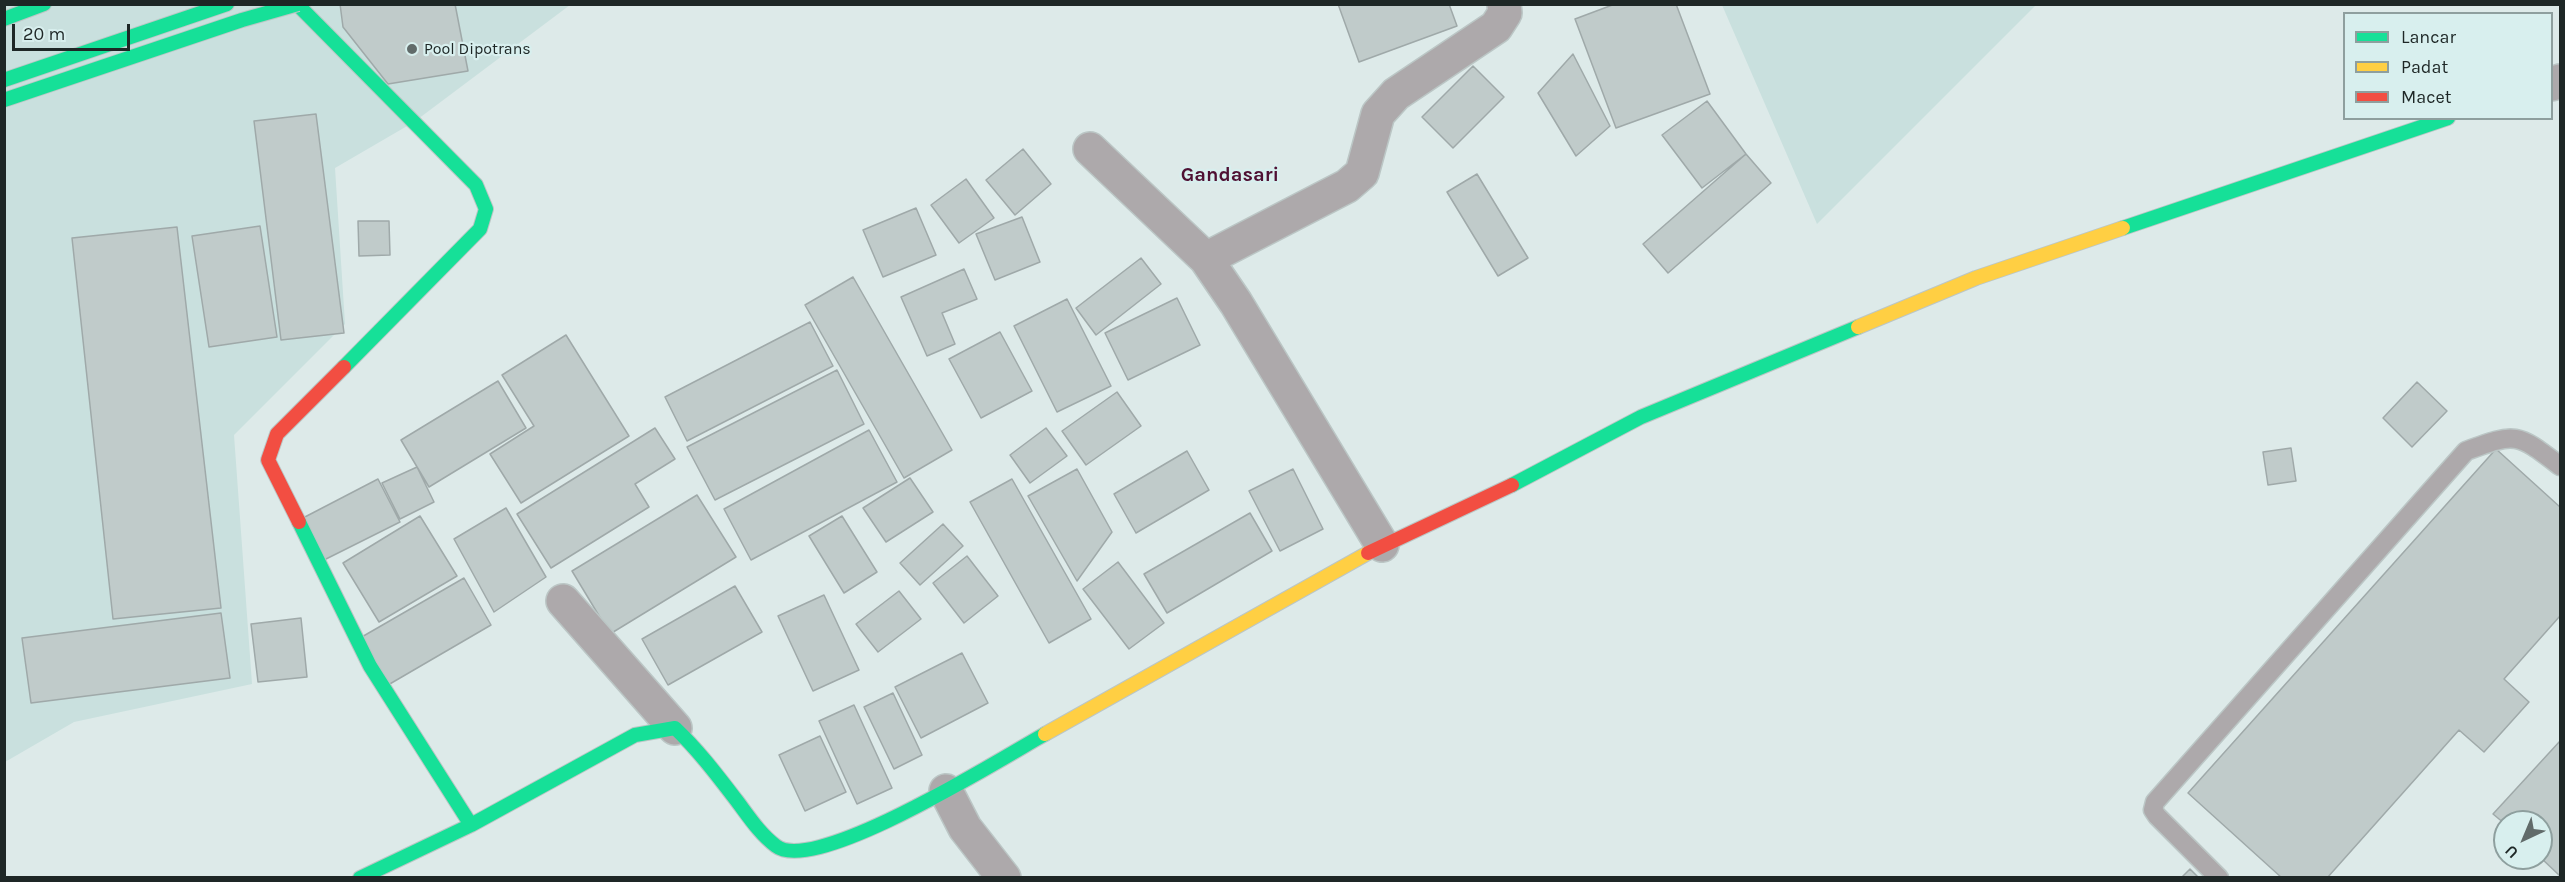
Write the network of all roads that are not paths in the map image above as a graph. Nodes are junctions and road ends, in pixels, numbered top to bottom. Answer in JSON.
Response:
{"nodes":[{"id":1,"x":44,"y":4,"type":"edge"},
{"id":2,"x":227,"y":4,"type":"edge"},
{"id":3,"x":297,"y":4,"type":"edge"},
{"id":4,"x":1504,"y":4,"type":"edge"},
{"id":5,"x":4,"y":19,"type":"edge"},
{"id":6,"x":4,"y":80,"type":"edge"},
{"id":7,"x":4,"y":100,"type":"edge"},
{"id":8,"x":2442,"y":120,"type":"edge"},
{"id":9,"x":1090,"y":149,"type":"dead end"},
{"id":10,"x":1206,"y":259,"type":"junction"},
{"id":11,"x":2560,"y":466,"type":"edge"},
{"id":12,"x":1382,"y":545,"type":"junction"},
{"id":13,"x":563,"y":601,"type":"dead end"},
{"id":14,"x":675,"y":728,"type":"junction"},
{"id":15,"x":946,"y":791,"type":"junction"},
{"id":16,"x":471,"y":825,"type":"junction"},
{"id":17,"x":360,"y":878,"type":"edge"},
{"id":18,"x":1004,"y":878,"type":"edge"},
{"id":19,"x":2219,"y":878,"type":"edge"}],
"edges":[{"from":1,"to":5,"type":"main road"},
{"from":2,"to":6,"type":"main road"},
{"from":3,"to":7,"type":"main road","bridge":true},
{"from":3,"to":16,"type":"main road"},
{"from":4,"to":10,"type":"street"},
{"from":8,"to":12,"type":"main road"},
{"from":9,"to":10,"type":"street"},
{"from":10,"to":12,"type":"street"},
{"from":11,"to":19,"type":"lane"},
{"from":12,"to":15,"type":"main road"},
{"from":13,"to":14,"type":"street"},
{"from":14,"to":15,"type":"main road"},
{"from":14,"to":16,"type":"main road"},
{"from":15,"to":18,"type":"street"},
{"from":16,"to":17,"type":"main road"}]}
